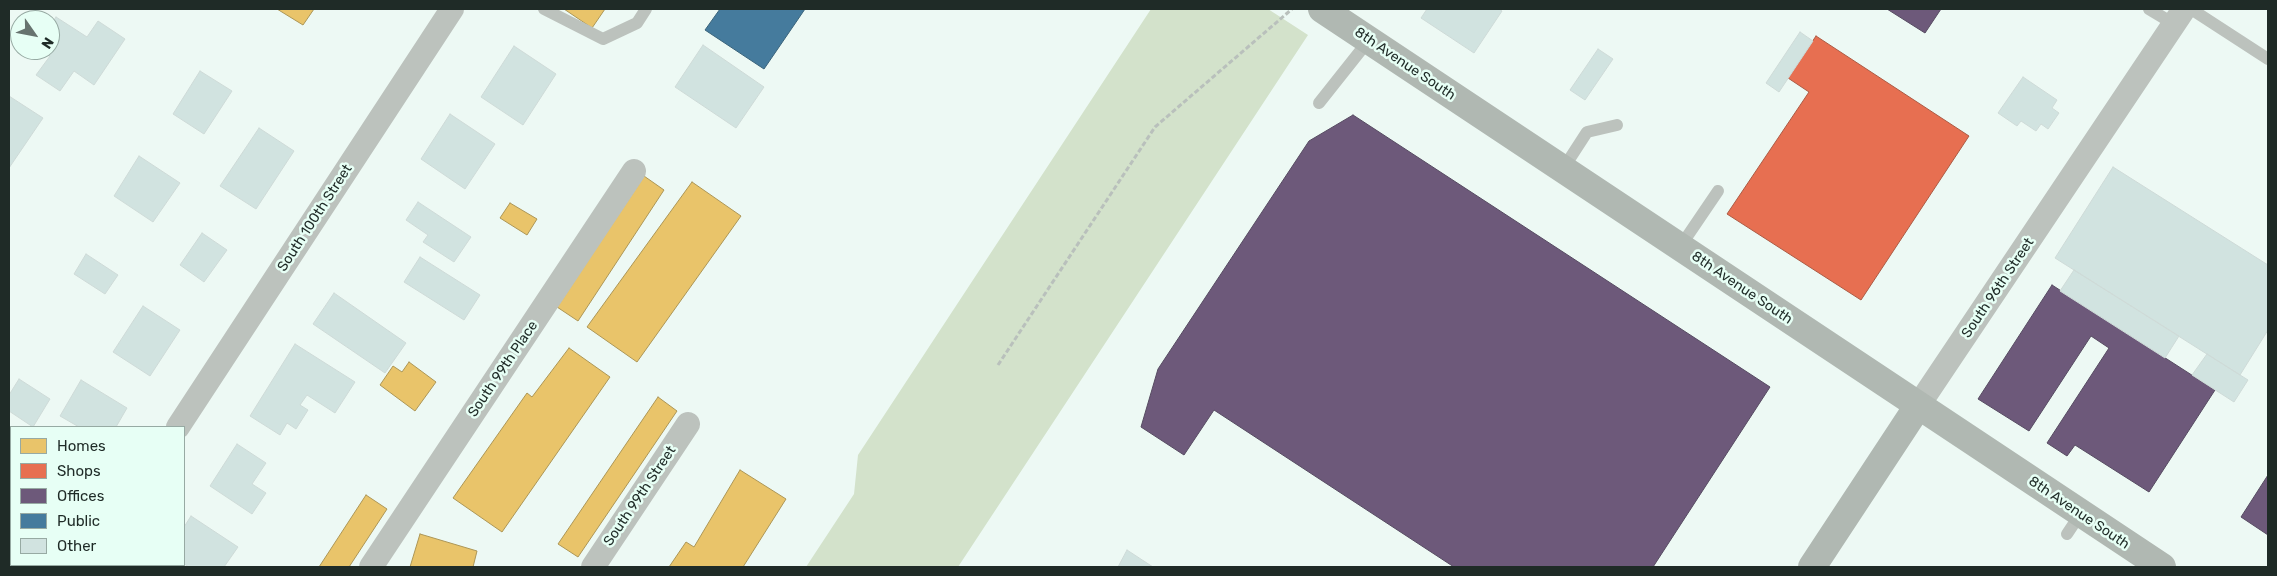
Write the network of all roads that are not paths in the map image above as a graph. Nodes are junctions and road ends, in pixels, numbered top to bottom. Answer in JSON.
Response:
{"nodes":[{"id":1,"x":452,"y":9,"type":"edge"},
{"id":2,"x":544,"y":9,"type":"edge"},
{"id":3,"x":646,"y":9,"type":"edge"},
{"id":4,"x":1322,"y":9,"type":"edge"},
{"id":5,"x":2149,"y":9,"type":"edge"},
{"id":6,"x":2183,"y":14,"type":"edge"},
{"id":7,"x":1369,"y":40,"type":"junction"},
{"id":8,"x":2268,"y":59,"type":"edge"},
{"id":9,"x":1319,"y":103,"type":"dead end"},
{"id":10,"x":1617,"y":125,"type":"dead end"},
{"id":11,"x":1563,"y":169,"type":"junction"},
{"id":12,"x":634,"y":171,"type":"dead end"},
{"id":13,"x":1718,"y":191,"type":"dead end"},
{"id":14,"x":1680,"y":248,"type":"junction"},
{"id":15,"x":1918,"y":406,"type":"junction"},
{"id":16,"x":688,"y":424,"type":"dead end"},
{"id":17,"x":179,"y":426,"type":"edge"},
{"id":18,"x":370,"y":567,"type":"edge"},
{"id":19,"x":593,"y":567,"type":"edge"},
{"id":20,"x":1812,"y":567,"type":"edge"},
{"id":21,"x":2162,"y":567,"type":"edge"}],
"edges":[{"from":1,"to":17,"type":"street","name":"South 100th Street"},
{"from":2,"to":3,"type":"lane"},
{"from":4,"to":7,"type":"street","name":"8th Avenue South"},
{"from":5,"to":6,"type":"lane"},
{"from":6,"to":8,"type":"lane"},
{"from":6,"to":15,"type":"street","name":"South 96th Street"},
{"from":7,"to":9,"type":"lane"},
{"from":7,"to":11,"type":"street","name":"8th Avenue South"},
{"from":10,"to":11,"type":"lane"},
{"from":11,"to":14,"type":"street","name":"8th Avenue South"},
{"from":12,"to":18,"type":"street","name":"South 99th Place"},
{"from":13,"to":14,"type":"lane"},
{"from":14,"to":15,"type":"street","name":"8th Avenue South"},
{"from":15,"to":20,"type":"street","name":"South 96th Street"},
{"from":15,"to":21,"type":"street","name":"8th Avenue South"},
{"from":16,"to":19,"type":"street","name":"South 99th Street"}]}
